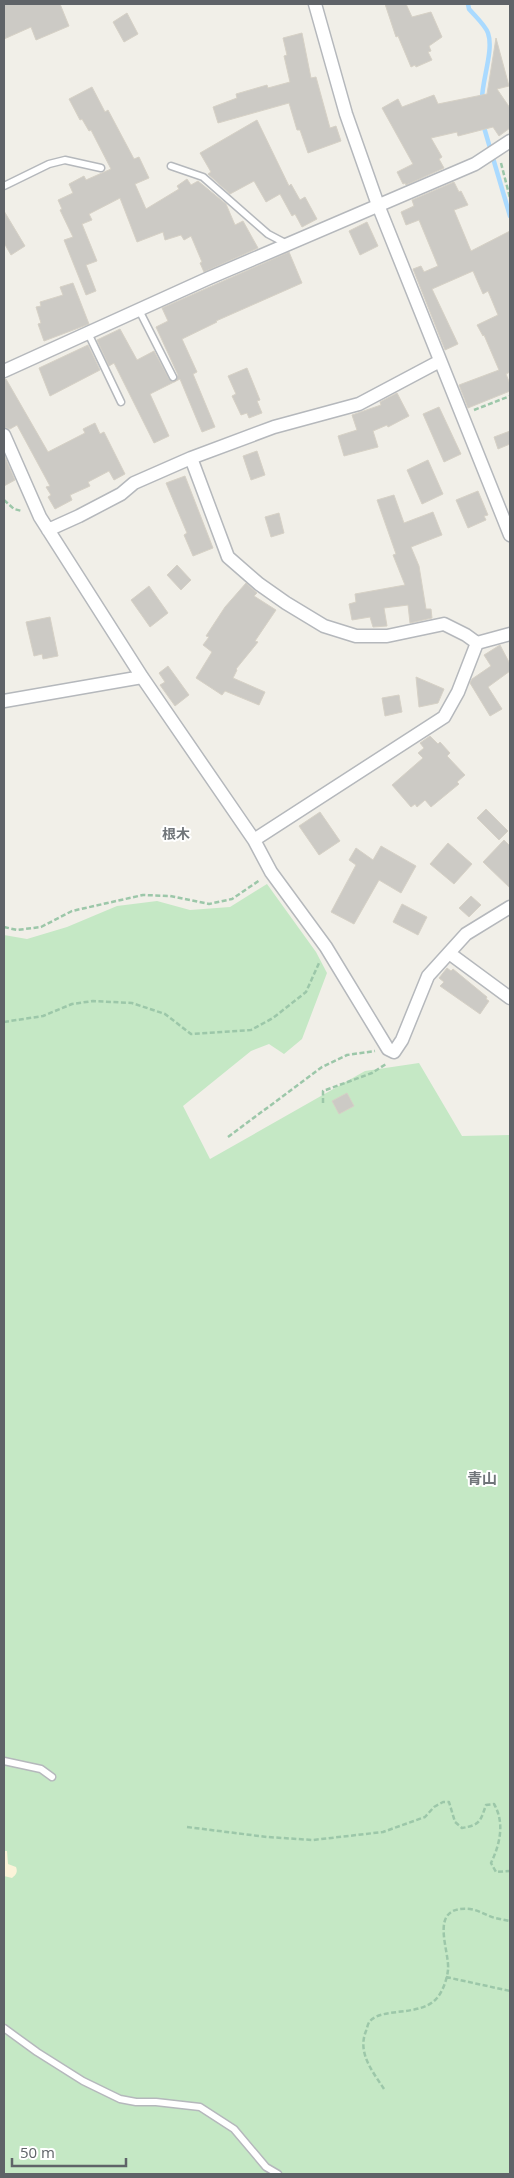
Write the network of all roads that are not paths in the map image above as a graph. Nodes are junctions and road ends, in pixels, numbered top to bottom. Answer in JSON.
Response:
{"nodes":[{"id":1,"x":315,"y":4,"type":"edge"},
{"id":2,"x":510,"y":141,"type":"edge"},
{"id":3,"x":171,"y":166,"type":"dead end"},
{"id":4,"x":101,"y":168,"type":"dead end"},
{"id":5,"x":4,"y":186,"type":"edge"},
{"id":6,"x":378,"y":205,"type":"junction"},
{"id":7,"x":288,"y":244,"type":"junction"},
{"id":8,"x":140,"y":310,"type":"junction"},
{"id":9,"x":88,"y":333,"type":"junction"},
{"id":10,"x":440,"y":361,"type":"junction"},
{"id":11,"x":4,"y":371,"type":"edge"},
{"id":12,"x":173,"y":377,"type":"dead end"},
{"id":13,"x":121,"y":402,"type":"dead end"},
{"id":14,"x":4,"y":436,"type":"edge"},
{"id":15,"x":191,"y":458,"type":"junction"},
{"id":16,"x":509,"y":528,"type":"edge"},
{"id":17,"x":48,"y":530,"type":"junction"},
{"id":18,"x":510,"y":634,"type":"edge"},
{"id":19,"x":477,"y":643,"type":"junction"},
{"id":20,"x":142,"y":677,"type":"junction"},
{"id":21,"x":4,"y":701,"type":"edge"},
{"id":22,"x":254,"y":840,"type":"junction"},
{"id":23,"x":510,"y":907,"type":"edge"},
{"id":24,"x":449,"y":953,"type":"junction"},
{"id":25,"x":510,"y":998,"type":"edge"},
{"id":26,"x":4,"y":1761,"type":"edge"},
{"id":27,"x":52,"y":1777,"type":"dead end"},
{"id":28,"x":4,"y":2028,"type":"edge"},
{"id":29,"x":278,"y":2174,"type":"edge"}],
"edges":[{"from":1,"to":6,"type":"street"},
{"from":2,"to":6,"type":"street"},
{"from":3,"to":7,"type":"lane"},
{"from":4,"to":5,"type":"lane"},
{"from":6,"to":7,"type":"street"},
{"from":6,"to":10,"type":"street"},
{"from":7,"to":8,"type":"street"},
{"from":8,"to":9,"type":"street"},
{"from":8,"to":12,"type":"lane"},
{"from":9,"to":11,"type":"street"},
{"from":9,"to":13,"type":"lane"},
{"from":10,"to":15,"type":"street"},
{"from":10,"to":16,"type":"street"},
{"from":14,"to":17,"type":"street"},
{"from":15,"to":17,"type":"street"},
{"from":15,"to":19,"type":"street"},
{"from":17,"to":20,"type":"street"},
{"from":18,"to":19,"type":"street"},
{"from":19,"to":22,"type":"street"},
{"from":20,"to":21,"type":"street"},
{"from":20,"to":22,"type":"street"},
{"from":22,"to":24,"type":"street"},
{"from":23,"to":24,"type":"street"},
{"from":24,"to":25,"type":"street"},
{"from":26,"to":27,"type":"lane"},
{"from":28,"to":29,"type":"lane"}]}
